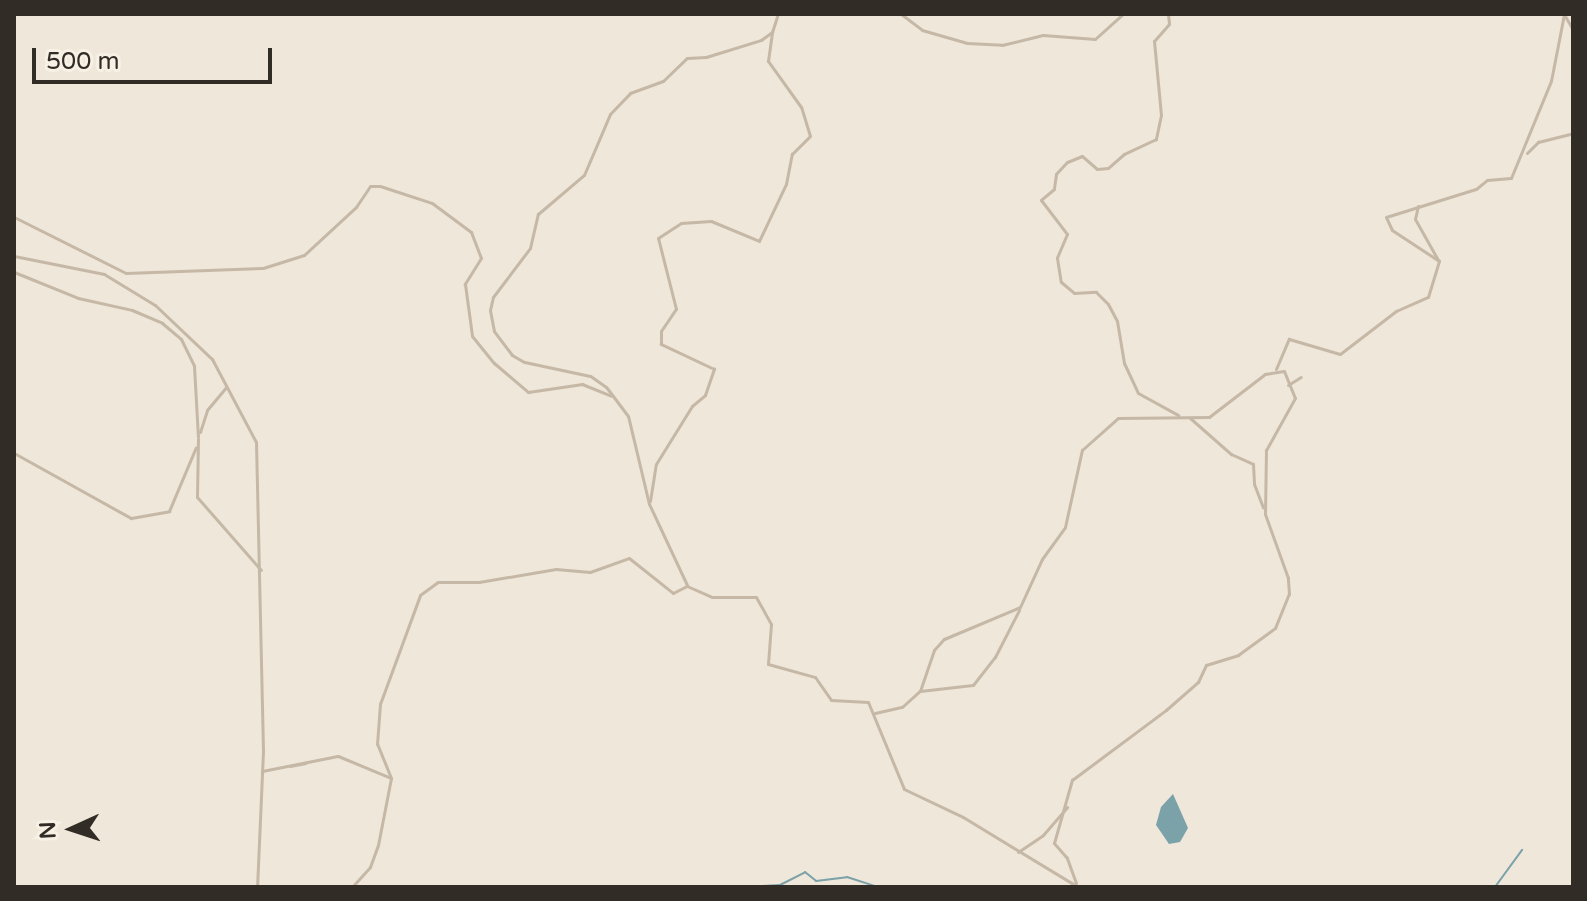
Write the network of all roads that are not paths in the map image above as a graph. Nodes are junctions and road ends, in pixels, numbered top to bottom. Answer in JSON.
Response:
{"nodes":[{"id":1,"x":778,"y":14,"type":"edge"},
{"id":2,"x":901,"y":14,"type":"edge"},
{"id":3,"x":1123,"y":14,"type":"edge"},
{"id":4,"x":1168,"y":14,"type":"edge"},
{"id":5,"x":1564,"y":14,"type":"edge"},
{"id":6,"x":1573,"y":30,"type":"edge"},
{"id":7,"x":772,"y":32,"type":"junction"},
{"id":8,"x":1573,"y":133,"type":"edge"},
{"id":9,"x":1524,"y":155,"type":"junction"},
{"id":10,"x":1418,"y":206,"type":"junction"},
{"id":11,"x":14,"y":217,"type":"edge"},
{"id":12,"x":14,"y":256,"type":"edge"},
{"id":13,"x":1439,"y":261,"type":"junction"},
{"id":14,"x":14,"y":272,"type":"edge"},
{"id":15,"x":1276,"y":369,"type":"junction"},
{"id":16,"x":1301,"y":377,"type":"dead end"},
{"id":17,"x":1288,"y":385,"type":"junction"},
{"id":18,"x":227,"y":387,"type":"junction"},
{"id":19,"x":614,"y":399,"type":"junction"},
{"id":20,"x":1179,"y":415,"type":"junction"},
{"id":21,"x":1187,"y":415,"type":"junction"},
{"id":22,"x":198,"y":437,"type":"junction"},
{"id":23,"x":196,"y":447,"type":"junction"},
{"id":24,"x":14,"y":453,"type":"edge"},
{"id":25,"x":649,"y":504,"type":"junction"},
{"id":26,"x":1265,"y":514,"type":"junction"},
{"id":27,"x":261,"y":570,"type":"junction"},
{"id":28,"x":687,"y":586,"type":"junction"},
{"id":29,"x":1020,"y":607,"type":"junction"},
{"id":30,"x":920,"y":691,"type":"junction"},
{"id":31,"x":875,"y":713,"type":"junction"},
{"id":32,"x":262,"y":771,"type":"junction"},
{"id":33,"x":391,"y":778,"type":"junction"},
{"id":34,"x":1067,"y":807,"type":"junction"},
{"id":35,"x":1018,"y":852,"type":"junction"},
{"id":36,"x":257,"y":887,"type":"edge"},
{"id":37,"x":352,"y":887,"type":"edge"},
{"id":38,"x":1078,"y":887,"type":"edge"}],
"edges":[{"from":1,"to":7,"type":"street"},
{"from":2,"to":3,"type":"street"},
{"from":4,"to":20,"type":"street"},
{"from":5,"to":6,"type":"street"},
{"from":5,"to":9,"type":"street"},
{"from":7,"to":19,"type":"street"},
{"from":7,"to":25,"type":"street"},
{"from":8,"to":9,"type":"street"},
{"from":9,"to":10,"type":"street"},
{"from":10,"to":13,"type":"street"},
{"from":10,"to":13,"type":"street"},
{"from":11,"to":19,"type":"street"},
{"from":12,"to":18,"type":"street"},
{"from":13,"to":15,"type":"street"},
{"from":14,"to":22,"type":"street"},
{"from":15,"to":17,"type":"street"},
{"from":15,"to":21,"type":"street"},
{"from":16,"to":17,"type":"street"},
{"from":17,"to":26,"type":"street"},
{"from":18,"to":22,"type":"street"},
{"from":18,"to":27,"type":"street"},
{"from":19,"to":25,"type":"street"},
{"from":20,"to":21,"type":"street"},
{"from":20,"to":29,"type":"street"},
{"from":21,"to":26,"type":"street"},
{"from":22,"to":23,"type":"street"},
{"from":23,"to":24,"type":"street"},
{"from":23,"to":27,"type":"street"},
{"from":25,"to":28,"type":"street"},
{"from":26,"to":34,"type":"street"},
{"from":27,"to":32,"type":"street"},
{"from":28,"to":31,"type":"street"},
{"from":28,"to":33,"type":"street"},
{"from":29,"to":30,"type":"street"},
{"from":29,"to":30,"type":"street"},
{"from":30,"to":31,"type":"street"},
{"from":31,"to":35,"type":"street"},
{"from":32,"to":33,"type":"street"},
{"from":32,"to":36,"type":"street"},
{"from":33,"to":37,"type":"street"},
{"from":34,"to":35,"type":"street"},
{"from":34,"to":38,"type":"street"},
{"from":35,"to":38,"type":"street"}]}
